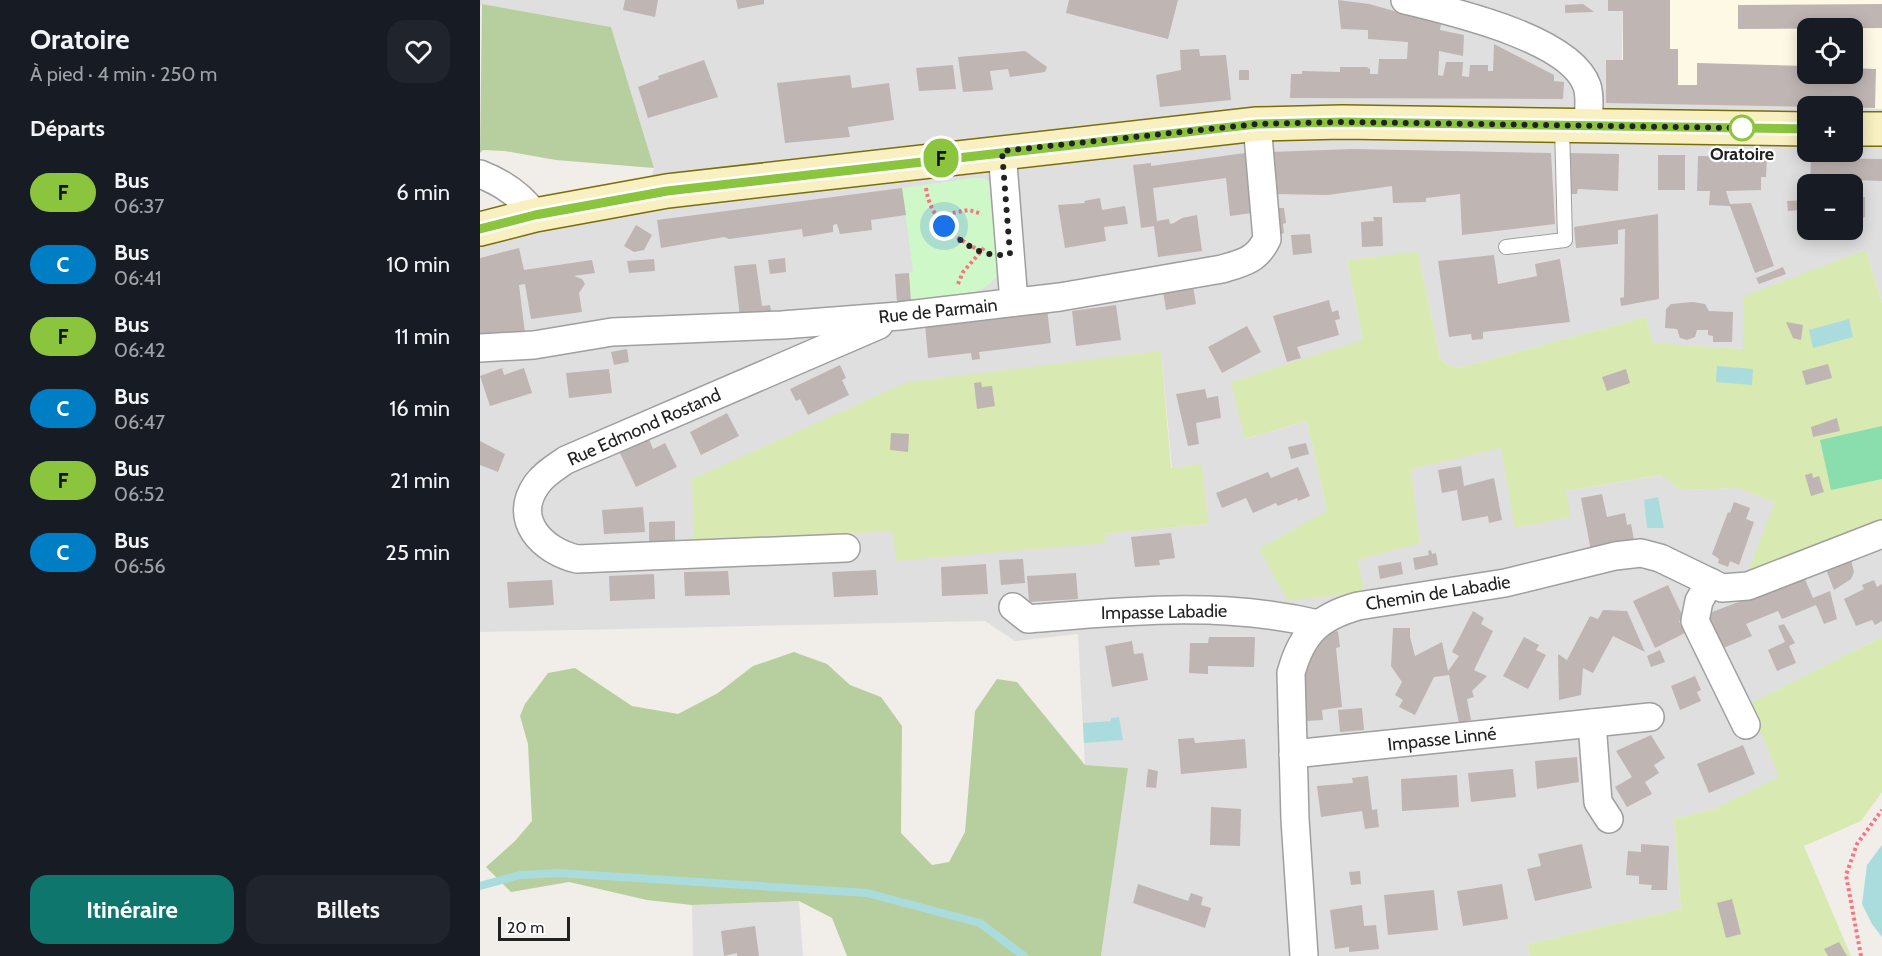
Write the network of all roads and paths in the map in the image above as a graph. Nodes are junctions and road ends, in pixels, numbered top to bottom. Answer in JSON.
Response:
{"nodes":[{"id":1,"x":1405,"y":0,"type":"edge"},
{"id":2,"x":1257,"y":124,"type":"junction"},
{"id":3,"x":1575,"y":127,"type":"junction"},
{"id":4,"x":1797,"y":129,"type":"edge"},
{"id":5,"x":1863,"y":129,"type":"edge"},
{"id":6,"x":1882,"y":129,"type":"edge"},
{"id":7,"x":1002,"y":151,"type":"junction"},
{"id":8,"x":480,"y":174,"type":"edge"},
{"id":9,"x":924,"y":178,"type":"dead end"},
{"id":10,"x":535,"y":215,"type":"junction"},
{"id":11,"x":935,"y":216,"type":"junction"},
{"id":12,"x":986,"y":220,"type":"dead end"},
{"id":13,"x":480,"y":229,"type":"edge"},
{"id":14,"x":987,"y":235,"type":"dead end"},
{"id":15,"x":1506,"y":247,"type":"dead end"},
{"id":16,"x":981,"y":251,"type":"junction"},
{"id":17,"x":1010,"y":254,"type":"junction"},
{"id":18,"x":1014,"y":302,"type":"junction"},
{"id":19,"x":956,"y":309,"type":"junction"},
{"id":20,"x":899,"y":316,"type":"junction"},
{"id":21,"x":480,"y":348,"type":"edge"},
{"id":22,"x":1882,"y":534,"type":"edge"},
{"id":23,"x":846,"y":548,"type":"dead end"},
{"id":24,"x":1710,"y":582,"type":"junction"},
{"id":25,"x":1013,"y":607,"type":"dead end"},
{"id":26,"x":1318,"y":624,"type":"junction"},
{"id":27,"x":1650,"y":717,"type":"dead end"},
{"id":28,"x":1592,"y":723,"type":"junction"},
{"id":29,"x":1746,"y":725,"type":"dead end"},
{"id":30,"x":1293,"y":754,"type":"junction"},
{"id":31,"x":1882,"y":810,"type":"edge"},
{"id":32,"x":1609,"y":819,"type":"dead end"},
{"id":33,"x":1304,"y":956,"type":"edge"},
{"id":34,"x":1861,"y":956,"type":"edge"}],
"edges":[{"from":1,"to":3,"type":"street"},
{"from":2,"to":3,"type":"main road"},
{"from":2,"to":7,"type":"main road"},
{"from":2,"to":18,"type":"street","name":"Rue de Parmain"},
{"from":3,"to":4,"type":"main road"},
{"from":3,"to":15,"type":"lane"},
{"from":5,"to":6,"type":"main road"},
{"from":7,"to":10,"type":"main road"},
{"from":7,"to":17,"type":"street"},
{"from":8,"to":10,"type":"street"},
{"from":9,"to":11,"type":"path"},
{"from":10,"to":13,"type":"main road"},
{"from":11,"to":12,"type":"path"},
{"from":11,"to":16,"type":"path"},
{"from":14,"to":16,"type":"path"},
{"from":16,"to":17,"type":"path"},
{"from":16,"to":19,"type":"path"},
{"from":17,"to":18,"type":"street"},
{"from":18,"to":19,"type":"street","name":"Rue de Parmain"},
{"from":19,"to":20,"type":"street","name":"Rue de Parmain"},
{"from":20,"to":21,"type":"street","name":"Rue de Parmain"},
{"from":20,"to":23,"type":"street","name":"Rue Edmond Rostand"},
{"from":22,"to":24,"type":"street","name":"Chemin de Labadie"},
{"from":24,"to":26,"type":"street","name":"Chemin de Labadie"},
{"from":24,"to":29,"type":"street"},
{"from":25,"to":26,"type":"street","name":"Impasse Labadie"},
{"from":26,"to":30,"type":"street","name":"Chemin de Labadie"},
{"from":27,"to":28,"type":"street","name":"Impasse Linné"},
{"from":28,"to":30,"type":"street","name":"Impasse Linné"},
{"from":28,"to":32,"type":"street"},
{"from":30,"to":33,"type":"street","name":"Chemin de Labadie"},
{"from":31,"to":34,"type":"path"}]}
